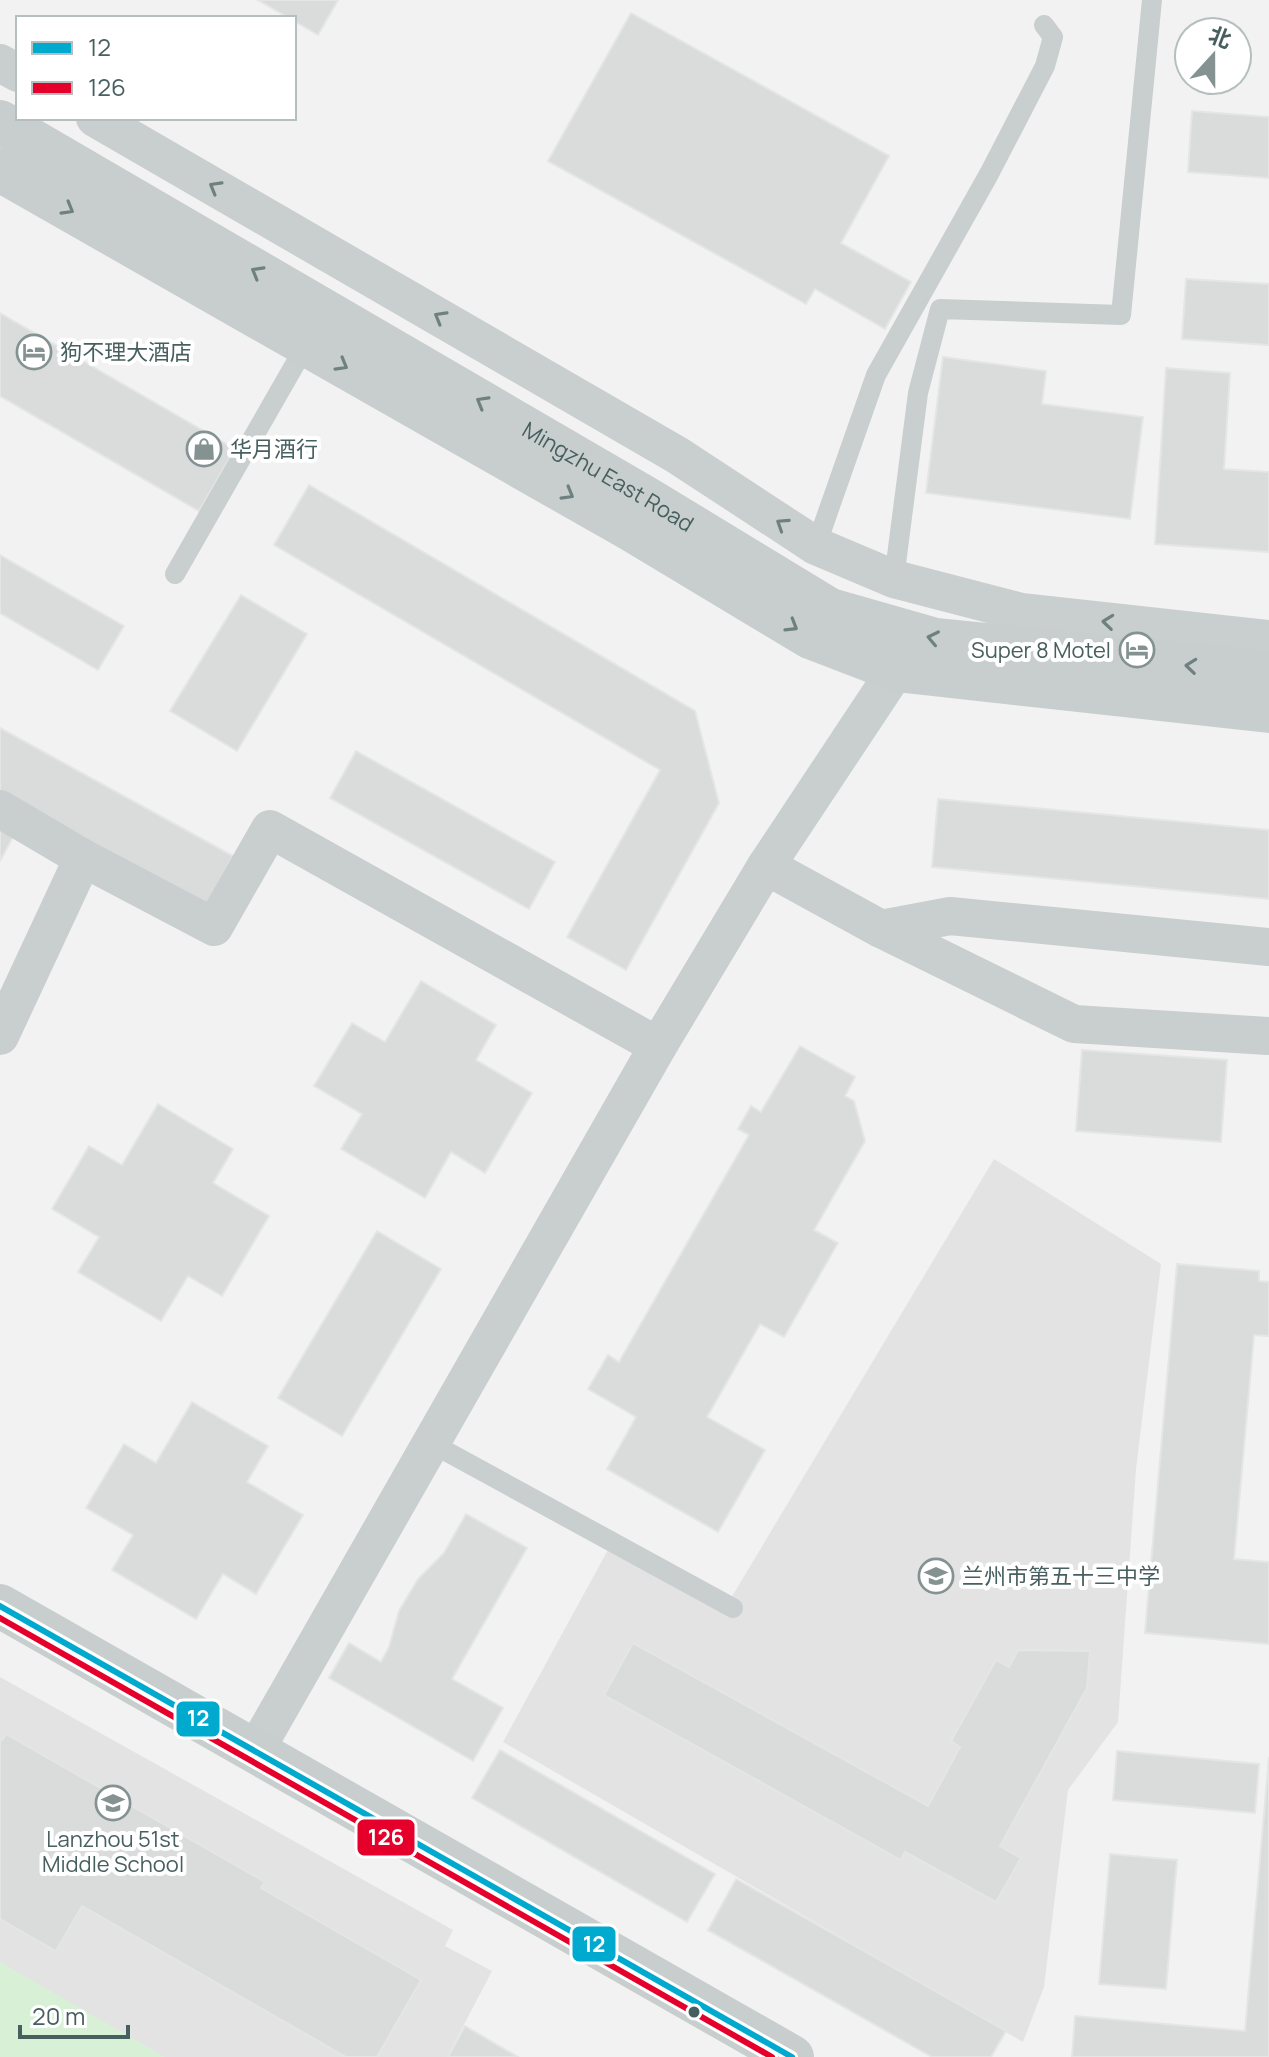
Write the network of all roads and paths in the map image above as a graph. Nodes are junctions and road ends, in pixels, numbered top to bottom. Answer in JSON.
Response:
{"nodes":[{"id":1,"x":1152,"y":0,"type":"edge"},
{"id":2,"x":1044,"y":25,"type":"dead end"},
{"id":3,"x":98,"y":120,"type":"edge"},
{"id":4,"x":0,"y":122,"type":"edge"},
{"id":5,"x":0,"y":170,"type":"edge"},
{"id":6,"x":306,"y":345,"type":"junction"},
{"id":7,"x":677,"y":455,"type":"junction"},
{"id":8,"x":649,"y":500,"type":"junction"},
{"id":9,"x":816,"y":546,"type":"junction"},
{"id":10,"x":175,"y":574,"type":"dead end"},
{"id":11,"x":894,"y":579,"type":"junction"},
{"id":12,"x":1269,"y":639,"type":"edge"},
{"id":13,"x":896,"y":670,"type":"junction"},
{"id":14,"x":1269,"y":673,"type":"edge"},
{"id":15,"x":1269,"y":711,"type":"edge"},
{"id":16,"x":0,"y":809,"type":"edge"},
{"id":17,"x":83,"y":858,"type":"junction"},
{"id":18,"x":766,"y":866,"type":"junction"},
{"id":19,"x":881,"y":929,"type":"junction"},
{"id":20,"x":1269,"y":947,"type":"edge"},
{"id":21,"x":0,"y":1036,"type":"edge"},
{"id":22,"x":1268,"y":1036,"type":"edge"},
{"id":23,"x":658,"y":1046,"type":"junction"},
{"id":24,"x":431,"y":1443,"type":"junction"},
{"id":25,"x":0,"y":1606,"type":"edge"},
{"id":26,"x":733,"y":1608,"type":"dead end"},
{"id":27,"x":255,"y":1751,"type":"junction"},
{"id":28,"x":792,"y":2057,"type":"edge"}],
"edges":[{"from":1,"to":11,"type":"lane"},
{"from":2,"to":9,"type":"lane"},
{"from":7,"to":3,"type":"street","one_way":true},
{"from":8,"to":4,"type":"main road","name":"Mingzhu East Road","one_way":true},
{"from":5,"to":6,"type":"main road","name":"Mingzhu East Road","one_way":true},
{"from":6,"to":10,"type":"lane"},
{"from":6,"to":13,"type":"main road","name":"Mingzhu East Road","one_way":true},
{"from":7,"to":8,"type":"street"},
{"from":9,"to":7,"type":"street","one_way":true},
{"from":14,"to":8,"type":"main road","name":"Mingzhu East Road","one_way":true},
{"from":9,"to":11,"type":"street"},
{"from":12,"to":11,"type":"street","one_way":true},
{"from":13,"to":15,"type":"main road","name":"Mingzhu East Road"},
{"from":13,"to":18,"type":"street"},
{"from":16,"to":17,"type":"street"},
{"from":17,"to":21,"type":"street"},
{"from":17,"to":23,"type":"street"},
{"from":18,"to":19,"type":"street"},
{"from":18,"to":23,"type":"street"},
{"from":19,"to":20,"type":"street"},
{"from":19,"to":22,"type":"street"},
{"from":23,"to":24,"type":"street"},
{"from":24,"to":26,"type":"lane"},
{"from":24,"to":27,"type":"street"},
{"from":25,"to":27,"type":"main road"},
{"from":27,"to":28,"type":"main road"}]}
